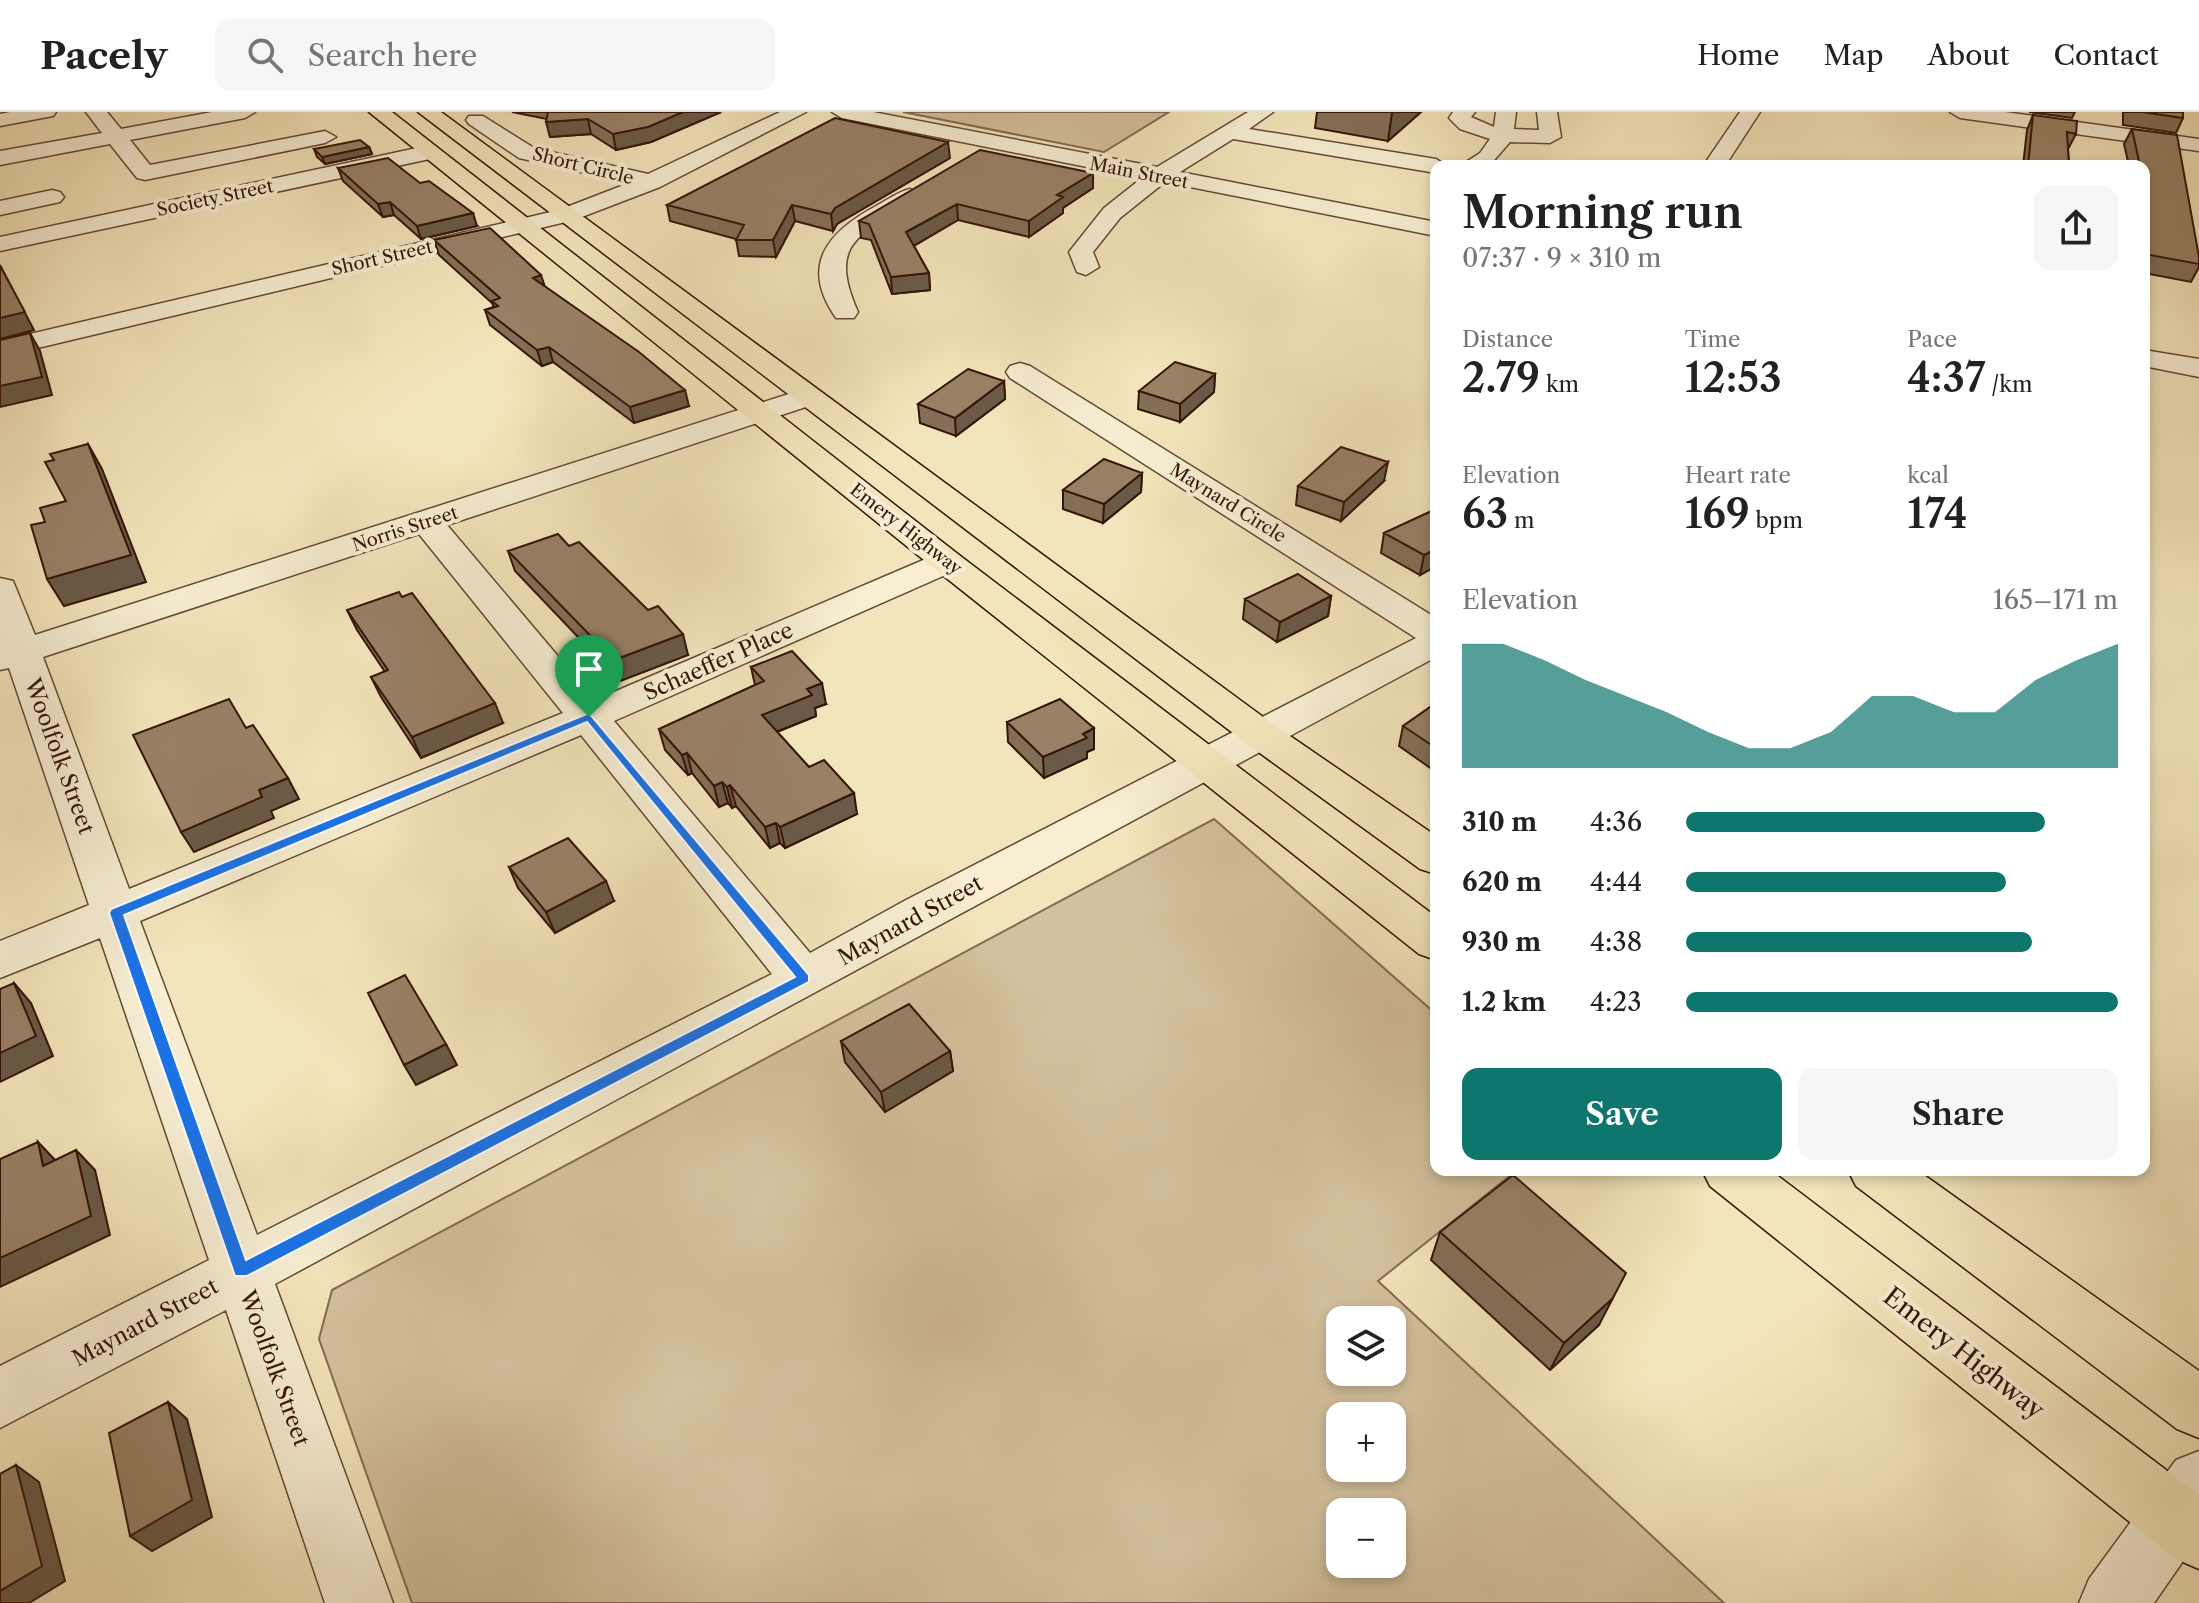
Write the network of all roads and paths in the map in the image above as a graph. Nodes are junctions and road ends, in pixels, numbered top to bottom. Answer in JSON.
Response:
{"nodes":[{"id":1,"x":46,"y":112,"type":"edge"},
{"id":2,"x":96,"y":112,"type":"edge"},
{"id":3,"x":245,"y":112,"type":"edge"},
{"id":4,"x":379,"y":112,"type":"edge"},
{"id":5,"x":428,"y":112,"type":"edge"},
{"id":6,"x":796,"y":112,"type":"edge"},
{"id":7,"x":842,"y":112,"type":"edge"},
{"id":8,"x":1263,"y":112,"type":"edge"},
{"id":9,"x":1465,"y":112,"type":"edge"},
{"id":10,"x":1506,"y":112,"type":"edge"},
{"id":11,"x":1547,"y":112,"type":"edge"},
{"id":12,"x":1750,"y":112,"type":"edge"},
{"id":13,"x":1960,"y":112,"type":"edge"},
{"id":14,"x":0,"y":120,"type":"edge"},
{"id":15,"x":476,"y":120,"type":"dead end"},
{"id":16,"x":2100,"y":122,"type":"edge"},
{"id":17,"x":1229,"y":132,"type":"junction"},
{"id":18,"x":1505,"y":135,"type":"junction"},
{"id":19,"x":117,"y":136,"type":"junction"},
{"id":20,"x":325,"y":137,"type":"dead end"},
{"id":21,"x":994,"y":144,"type":"junction"},
{"id":22,"x":2199,"y":145,"type":"edge"},
{"id":23,"x":431,"y":152,"type":"junction"},
{"id":24,"x":2098,"y":154,"type":"dead end"},
{"id":25,"x":0,"y":158,"type":"edge"},
{"id":26,"x":969,"y":160,"type":"edge"},
{"id":27,"x":1482,"y":160,"type":"edge"},
{"id":28,"x":1718,"y":160,"type":"edge"},
{"id":29,"x":1430,"y":165,"type":"edge"},
{"id":30,"x":1160,"y":177,"type":"junction"},
{"id":31,"x":652,"y":182,"type":"junction"},
{"id":32,"x":931,"y":183,"type":"edge"},
{"id":33,"x":52,"y":197,"type":"dead end"},
{"id":34,"x":0,"y":208,"type":"edge"},
{"id":35,"x":566,"y":215,"type":"junction"},
{"id":36,"x":524,"y":225,"type":"junction"},
{"id":37,"x":1430,"y":228,"type":"edge"},
{"id":38,"x":0,"y":244,"type":"edge"},
{"id":39,"x":1086,"y":267,"type":"dead end"},
{"id":40,"x":845,"y":312,"type":"dead end"},
{"id":41,"x":0,"y":349,"type":"edge"},
{"id":42,"x":2150,"y":359,"type":"edge"},
{"id":43,"x":2199,"y":368,"type":"edge"},
{"id":44,"x":1020,"y":372,"type":"dead end"},
{"id":45,"x":808,"y":397,"type":"junction"},
{"id":46,"x":760,"y":413,"type":"junction"},
{"id":47,"x":427,"y":522,"type":"junction"},
{"id":48,"x":947,"y":562,"type":"junction"},
{"id":49,"x":0,"y":589,"type":"edge"},
{"id":50,"x":1430,"y":630,"type":"edge"},
{"id":51,"x":1430,"y":645,"type":"edge"},
{"id":52,"x":11,"y":655,"type":"edge"},
{"id":53,"x":589,"y":717,"type":"junction"},
{"id":54,"x":1260,"y":734,"type":"junction"},
{"id":55,"x":1207,"y":763,"type":"junction"},
{"id":56,"x":1430,"y":854,"type":"edge"},
{"id":57,"x":116,"y":913,"type":"junction"},
{"id":58,"x":1430,"y":937,"type":"edge"},
{"id":59,"x":0,"y":960,"type":"edge"},
{"id":60,"x":804,"y":979,"type":"junction"},
{"id":61,"x":1737,"y":1176,"type":"edge"},
{"id":62,"x":1883,"y":1176,"type":"edge"},
{"id":63,"x":241,"y":1271,"type":"junction"},
{"id":64,"x":0,"y":1398,"type":"edge"},
{"id":65,"x":2199,"y":1408,"type":"edge"},
{"id":66,"x":2191,"y":1512,"type":"edge"},
{"id":67,"x":359,"y":1603,"type":"edge"},
{"id":68,"x":2113,"y":1603,"type":"edge"}],
"edges":[{"from":1,"to":14,"type":"street"},
{"from":2,"to":19,"type":"street"},
{"from":3,"to":19,"type":"street"},
{"from":4,"to":23,"type":"highway","name":"Emery Highway"},
{"from":5,"to":35,"type":"highway"},
{"from":6,"to":31,"type":"street","name":"Short Street"},
{"from":7,"to":21,"type":"street","name":"Main Street"},
{"from":8,"to":17,"type":"street"},
{"from":9,"to":18,"type":"street"},
{"from":10,"to":18,"type":"street"},
{"from":11,"to":18,"type":"street"},
{"from":12,"to":28,"type":"street"},
{"from":13,"to":16,"type":"street"},
{"from":15,"to":31,"type":"street","name":"Short Circle"},
{"from":16,"to":22,"type":"street"},
{"from":16,"to":24,"type":"street"},
{"from":17,"to":29,"type":"street"},
{"from":17,"to":30,"type":"street"},
{"from":18,"to":27,"type":"street"},
{"from":19,"to":20,"type":"street"},
{"from":19,"to":25,"type":"street"},
{"from":21,"to":26,"type":"street"},
{"from":21,"to":30,"type":"street","name":"Main Street"},
{"from":23,"to":36,"type":"highway","name":"Emery Highway"},
{"from":23,"to":38,"type":"street","name":"Society Street"},
{"from":30,"to":37,"type":"street","name":"Main Street"},
{"from":30,"to":39,"type":"street"},
{"from":31,"to":35,"type":"street","name":"Short Street"},
{"from":32,"to":40,"type":"street"},
{"from":33,"to":34,"type":"street"},
{"from":35,"to":36,"type":"street","name":"Short Street"},
{"from":35,"to":45,"type":"highway"},
{"from":36,"to":41,"type":"street","name":"Short Street"},
{"from":36,"to":46,"type":"highway","name":"Emery Highway"},
{"from":42,"to":43,"type":"street"},
{"from":44,"to":50,"type":"street","name":"Maynard Circle"},
{"from":45,"to":46,"type":"street","name":"Norris Street"},
{"from":45,"to":54,"type":"highway"},
{"from":46,"to":47,"type":"street","name":"Norris Street"},
{"from":46,"to":48,"type":"highway","name":"Emery Highway"},
{"from":47,"to":52,"type":"street","name":"Norris Street"},
{"from":47,"to":53,"type":"street"},
{"from":48,"to":53,"type":"street","name":"Schaeffer Place"},
{"from":48,"to":55,"type":"highway","name":"Emery Highway"},
{"from":49,"to":52,"type":"street","name":"Woolfolk Street"},
{"from":51,"to":54,"type":"street","name":"Maynard Street"},
{"from":52,"to":57,"type":"street","name":"Woolfolk Street"},
{"from":53,"to":57,"type":"street","name":"Schaeffer Place"},
{"from":53,"to":60,"type":"street"},
{"from":54,"to":55,"type":"street","name":"Maynard Street"},
{"from":54,"to":56,"type":"highway"},
{"from":55,"to":58,"type":"highway","name":"Emery Highway"},
{"from":55,"to":60,"type":"street","name":"Maynard Street"},
{"from":57,"to":59,"type":"street","name":"Schaeffer Place"},
{"from":57,"to":63,"type":"street","name":"Woolfolk Street"},
{"from":60,"to":63,"type":"street","name":"Maynard Street"},
{"from":61,"to":66,"type":"highway","name":"Emery Highway"},
{"from":62,"to":65,"type":"highway"},
{"from":63,"to":64,"type":"street","name":"Maynard Street"},
{"from":63,"to":67,"type":"street","name":"Woolfolk Street"},
{"from":66,"to":68,"type":"street"}]}
